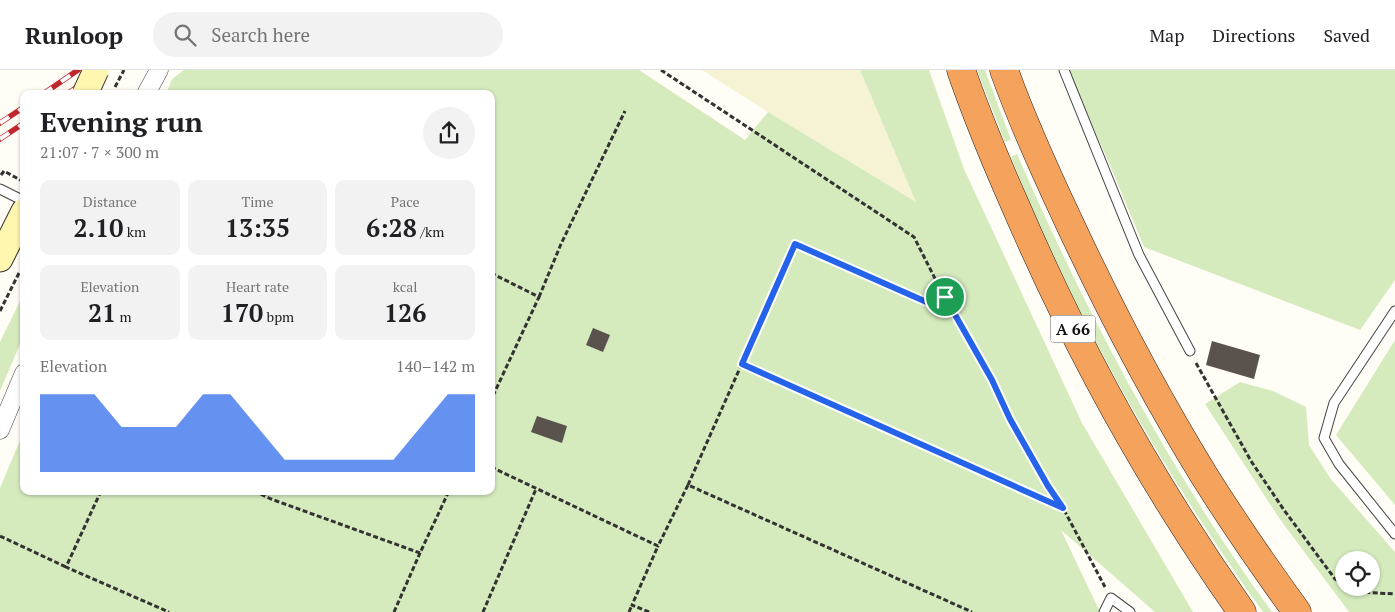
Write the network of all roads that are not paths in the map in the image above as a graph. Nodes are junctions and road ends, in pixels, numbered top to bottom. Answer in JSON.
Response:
{"nodes":[{"id":1,"x":96,"y":70,"type":"edge"},
{"id":2,"x":159,"y":70,"type":"edge"},
{"id":3,"x":961,"y":70,"type":"edge"},
{"id":4,"x":1004,"y":70,"type":"edge"},
{"id":5,"x":1064,"y":70,"type":"edge"},
{"id":6,"x":86,"y":90,"type":"edge"},
{"id":7,"x":148,"y":90,"type":"edge"},
{"id":8,"x":0,"y":189,"type":"edge"},
{"id":9,"x":20,"y":206,"type":"edge"},
{"id":10,"x":20,"y":216,"type":"edge"},
{"id":11,"x":0,"y":259,"type":"edge"},
{"id":12,"x":1395,"y":311,"type":"edge"},
{"id":13,"x":1190,"y":351,"type":"road end"},
{"id":14,"x":20,"y":382,"type":"edge"},
{"id":15,"x":0,"y":430,"type":"edge"},
{"id":16,"x":1395,"y":534,"type":"edge"},
{"id":17,"x":1104,"y":612,"type":"edge"},
{"id":18,"x":1130,"y":612,"type":"edge"},
{"id":19,"x":1242,"y":612,"type":"edge"},
{"id":20,"x":1297,"y":612,"type":"edge"}],
"edges":[{"from":1,"to":6,"type":"main road","bridge":true},
{"from":2,"to":7,"type":"street"},
{"from":3,"to":19,"type":"highway","number":"A 66"},
{"from":4,"to":20,"type":"highway","number":"A 66"},
{"from":5,"to":13,"type":"lane"},
{"from":8,"to":9,"type":"lane"},
{"from":10,"to":11,"type":"main road"},
{"from":12,"to":16,"type":"lane"},
{"from":14,"to":15,"type":"street"},
{"from":17,"to":18,"type":"lane"}]}
